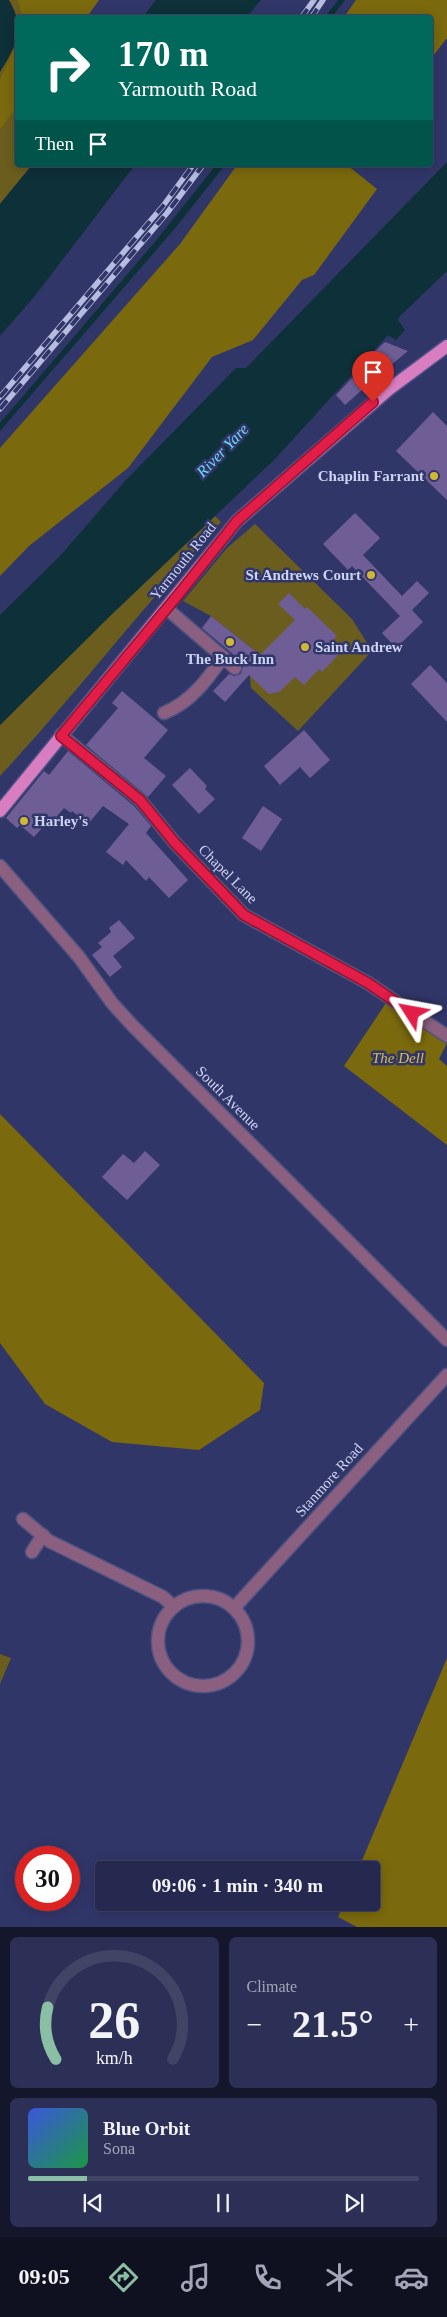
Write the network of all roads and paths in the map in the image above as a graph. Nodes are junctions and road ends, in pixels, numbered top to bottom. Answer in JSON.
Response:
{"nodes":[{"id":1,"x":447,"y":346,"type":"edge"},
{"id":2,"x":166,"y":608,"type":"junction"},
{"id":3,"x":223,"y":657,"type":"junction"},
{"id":4,"x":236,"y":668,"type":"dead end"},
{"id":5,"x":164,"y":713,"type":"dead end"},
{"id":6,"x":61,"y":736,"type":"junction"},
{"id":7,"x":0,"y":811,"type":"edge"},
{"id":8,"x":0,"y":866,"type":"edge"},
{"id":9,"x":447,"y":1036,"type":"edge"},
{"id":10,"x":447,"y":1340,"type":"edge"},
{"id":11,"x":447,"y":1375,"type":"edge"},
{"id":12,"x":23,"y":1519,"type":"dead end"},
{"id":13,"x":43,"y":1535,"type":"junction"},
{"id":14,"x":32,"y":1552,"type":"dead end"},
{"id":15,"x":174,"y":1607,"type":"junction"},
{"id":16,"x":234,"y":1608,"type":"junction"}],
"edges":[{"from":1,"to":2,"type":"main road","name":"Yarmouth Road"},
{"from":2,"to":3,"type":"street"},
{"from":2,"to":6,"type":"main road","name":"Yarmouth Road"},
{"from":3,"to":4,"type":"street"},
{"from":3,"to":5,"type":"street"},
{"from":6,"to":7,"type":"main road","name":"Yarmouth Road"},
{"from":6,"to":9,"type":"street","name":"Chapel Lane"},
{"from":8,"to":10,"type":"street","name":"South Avenue"},
{"from":11,"to":16,"type":"street","name":"Stanmore Road"},
{"from":12,"to":13,"type":"street"},
{"from":13,"to":14,"type":"street"},
{"from":13,"to":15,"type":"street"},
{"from":15,"to":16,"type":"street"},
{"from":15,"to":16,"type":"street"}]}
